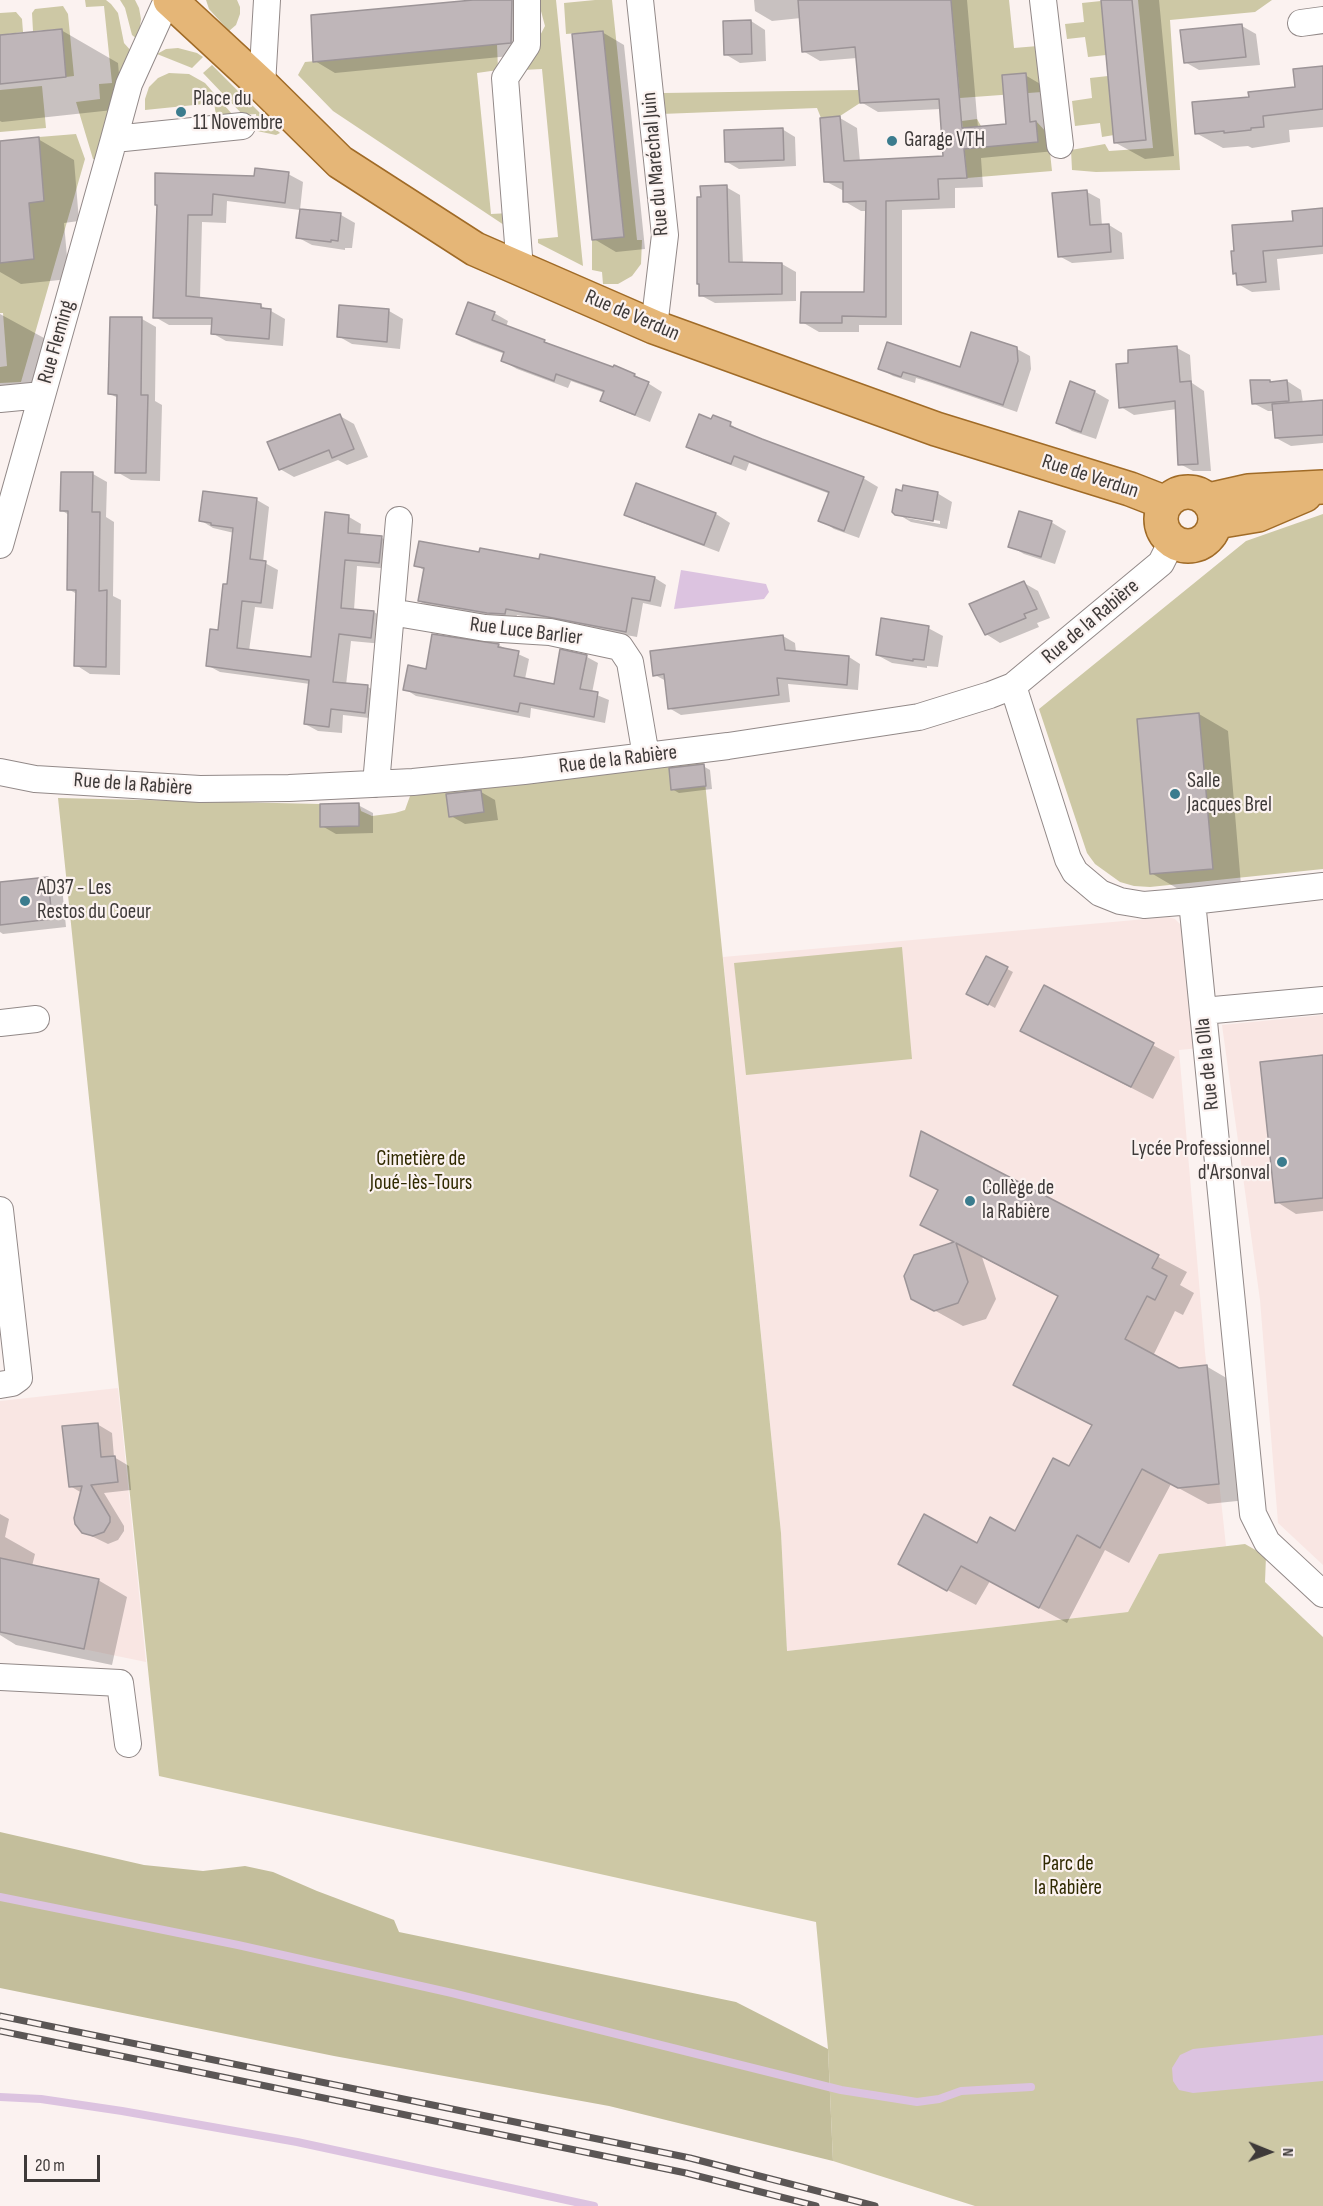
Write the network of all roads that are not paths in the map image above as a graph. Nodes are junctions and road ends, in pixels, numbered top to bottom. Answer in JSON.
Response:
{"nodes":[{"id":1,"x":168,"y":0,"type":"edge"},
{"id":2,"x":267,"y":0,"type":"edge"},
{"id":3,"x":528,"y":0,"type":"edge"},
{"id":4,"x":640,"y":0,"type":"edge"},
{"id":5,"x":1044,"y":0,"type":"edge"},
{"id":6,"x":262,"y":85,"type":"junction"},
{"id":7,"x":242,"y":126,"type":"dead end"},
{"id":8,"x":114,"y":139,"type":"junction"},
{"id":9,"x":1060,"y":145,"type":"dead end"},
{"id":10,"x":520,"y":269,"type":"junction"},
{"id":11,"x":654,"y":327,"type":"junction"},
{"id":12,"x":42,"y":395,"type":"junction"},
{"id":13,"x":0,"y":399,"type":"edge"},
{"id":14,"x":1322,"y":488,"type":"edge"},
{"id":15,"x":1166,"y":503,"type":"junction"},
{"id":16,"x":1212,"y":511,"type":"junction"},
{"id":17,"x":399,"y":520,"type":"dead end"},
{"id":18,"x":1172,"y":541,"type":"junction"},
{"id":19,"x":0,"y":545,"type":"edge"},
{"id":20,"x":391,"y":612,"type":"junction"},
{"id":21,"x":1013,"y":686,"type":"junction"},
{"id":22,"x":646,"y":756,"type":"junction"},
{"id":23,"x":0,"y":772,"type":"edge"},
{"id":24,"x":375,"y":784,"type":"junction"},
{"id":25,"x":1323,"y":886,"type":"edge"},
{"id":26,"x":1192,"y":901,"type":"junction"},
{"id":27,"x":1323,"y":1000,"type":"edge"},
{"id":28,"x":1203,"y":1011,"type":"junction"},
{"id":29,"x":36,"y":1019,"type":"dead end"},
{"id":30,"x":0,"y":1023,"type":"edge"},
{"id":31,"x":0,"y":1210,"type":"edge"},
{"id":32,"x":2,"y":1241,"type":"edge"},
{"id":33,"x":0,"y":1385,"type":"edge"},
{"id":34,"x":1323,"y":1594,"type":"edge"},
{"id":35,"x":0,"y":1677,"type":"edge"},
{"id":36,"x":128,"y":1744,"type":"dead end"}],
"edges":[{"from":1,"to":6,"type":"main road","name":"Rue de Verdun"},
{"from":1,"to":8,"type":"street"},
{"from":2,"to":6,"type":"street"},
{"from":3,"to":10,"type":"street"},
{"from":4,"to":11,"type":"street","name":"Rue du Maréchal Juin"},
{"from":5,"to":9,"type":"street"},
{"from":6,"to":10,"type":"main road","name":"Rue de Verdun"},
{"from":7,"to":8,"type":"street"},
{"from":8,"to":12,"type":"street","name":"Rue Fleming"},
{"from":10,"to":11,"type":"main road","name":"Rue de Verdun"},
{"from":11,"to":15,"type":"main road","name":"Rue de Verdun"},
{"from":12,"to":13,"type":"street"},
{"from":12,"to":19,"type":"street","name":"Rue Fleming"},
{"from":14,"to":16,"type":"main road"},
{"from":15,"to":16,"type":"main road"},
{"from":15,"to":18,"type":"main road"},
{"from":16,"to":18,"type":"main road"},
{"from":17,"to":20,"type":"street"},
{"from":18,"to":21,"type":"street","name":"Rue de la Rabière"},
{"from":20,"to":22,"type":"street","name":"Rue Luce Barlier"},
{"from":20,"to":24,"type":"street"},
{"from":21,"to":22,"type":"street","name":"Rue de la Rabière"},
{"from":21,"to":26,"type":"street"},
{"from":22,"to":24,"type":"street","name":"Rue de la Rabière"},
{"from":23,"to":24,"type":"street","name":"Rue de la Rabière"},
{"from":25,"to":26,"type":"street"},
{"from":26,"to":28,"type":"street","name":"Rue de la Olla"},
{"from":27,"to":28,"type":"street"},
{"from":28,"to":34,"type":"street","name":"Rue de la Olla"},
{"from":29,"to":30,"type":"street"},
{"from":31,"to":32,"type":"street"},
{"from":32,"to":33,"type":"street"},
{"from":35,"to":36,"type":"street"}]}
